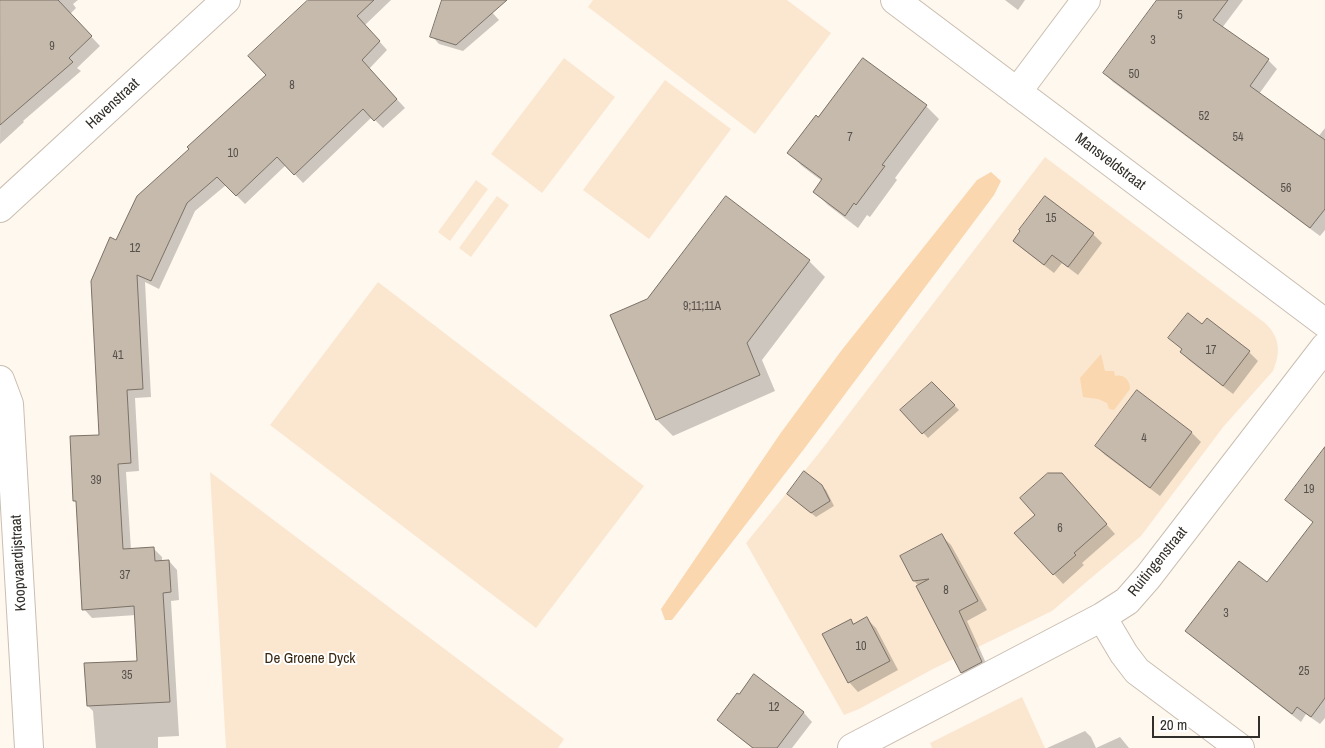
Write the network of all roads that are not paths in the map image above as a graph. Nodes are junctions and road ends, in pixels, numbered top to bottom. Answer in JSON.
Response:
{"nodes":[{"id":1,"x":226,"y":0,"type":"edge"},
{"id":2,"x":895,"y":0,"type":"edge"},
{"id":3,"x":1086,"y":0,"type":"edge"},
{"id":4,"x":1017,"y":92,"type":"junction"},
{"id":5,"x":0,"y":208,"type":"edge"},
{"id":6,"x":1325,"y":323,"type":"edge"},
{"id":7,"x":1325,"y":347,"type":"edge"},
{"id":8,"x":0,"y":380,"type":"edge"},
{"id":9,"x":1102,"y":617,"type":"junction"},
{"id":10,"x":29,"y":748,"type":"edge"},
{"id":11,"x":852,"y":748,"type":"edge"},
{"id":12,"x":1240,"y":748,"type":"edge"}],
"edges":[{"from":1,"to":5,"type":"street","name":"Havenstraat"},
{"from":2,"to":4,"type":"street","name":"Mansveldstraat"},
{"from":3,"to":4,"type":"street"},
{"from":4,"to":6,"type":"street","name":"Mansveldstraat"},
{"from":7,"to":9,"type":"street","name":"Ruitingenstraat"},
{"from":8,"to":10,"type":"street","name":"Koopvaardijstraat"},
{"from":9,"to":11,"type":"street","name":"Ruitingenstraat"},
{"from":9,"to":12,"type":"street"}]}
